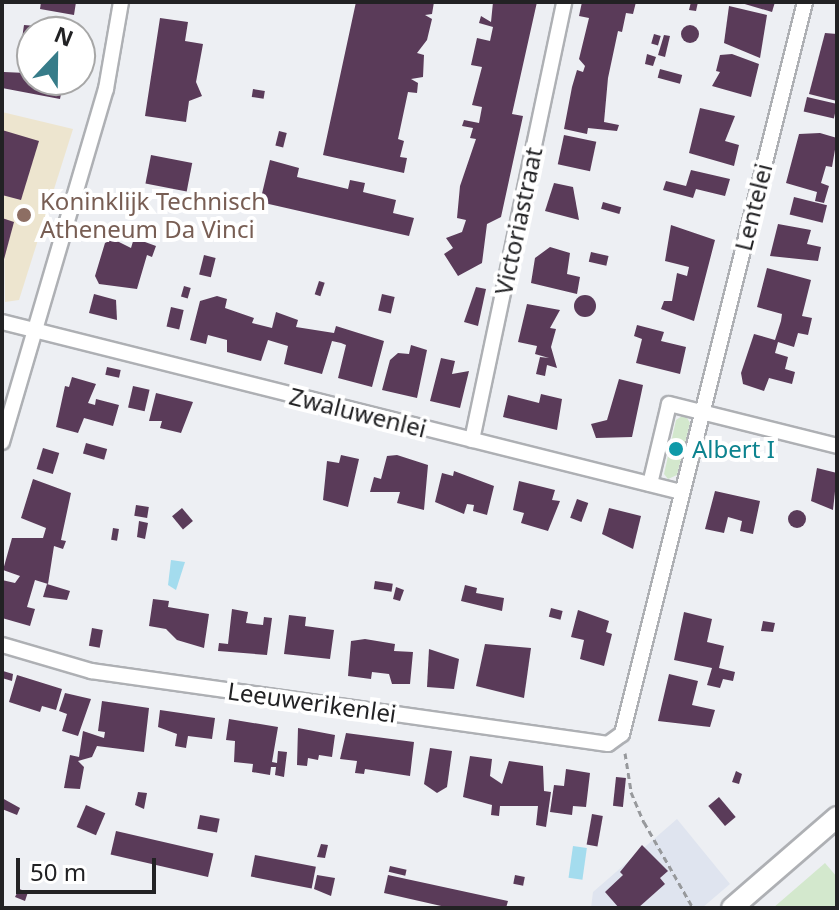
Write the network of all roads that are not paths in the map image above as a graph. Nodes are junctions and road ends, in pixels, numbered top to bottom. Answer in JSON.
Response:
{"nodes":[{"id":1,"x":121,"y":2,"type":"edge"},
{"id":2,"x":564,"y":2,"type":"edge"},
{"id":3,"x":805,"y":2,"type":"edge"},
{"id":4,"x":2,"y":322,"type":"edge"},
{"id":5,"x":36,"y":328,"type":"junction"},
{"id":6,"x":700,"y":412,"type":"junction"},
{"id":7,"x":472,"y":440,"type":"junction"},
{"id":8,"x":2,"y":442,"type":"edge"},
{"id":9,"x":837,"y":446,"type":"edge"},
{"id":10,"x":650,"y":484,"type":"junction"},
{"id":11,"x":681,"y":492,"type":"junction"},
{"id":12,"x":2,"y":645,"type":"edge"},
{"id":13,"x":622,"y":734,"type":"joint"},
{"id":14,"x":837,"y":817,"type":"edge"},
{"id":15,"x":732,"y":908,"type":"edge"}],
"edges":[{"from":1,"to":5,"type":"street"},
{"from":2,"to":7,"type":"street","name":"Victoriastraat"},
{"from":3,"to":6,"type":"street","name":"Lentelei"},
{"from":4,"to":5,"type":"street","name":"Zwaluwenlei"},
{"from":5,"to":7,"type":"street","name":"Zwaluwenlei"},
{"from":5,"to":8,"type":"street"},
{"from":6,"to":9,"type":"street"},
{"from":6,"to":10,"type":"street"},
{"from":6,"to":11,"type":"street","name":"Lentelei"},
{"from":7,"to":10,"type":"street","name":"Zwaluwenlei"},
{"from":10,"to":11,"type":"street","name":"Zwaluwenlei"},
{"from":11,"to":13,"type":"street","name":"Lentelei"},
{"from":12,"to":13,"type":"street","name":"Leeuwerikenlei"},
{"from":14,"to":15,"type":"main road"}]}
